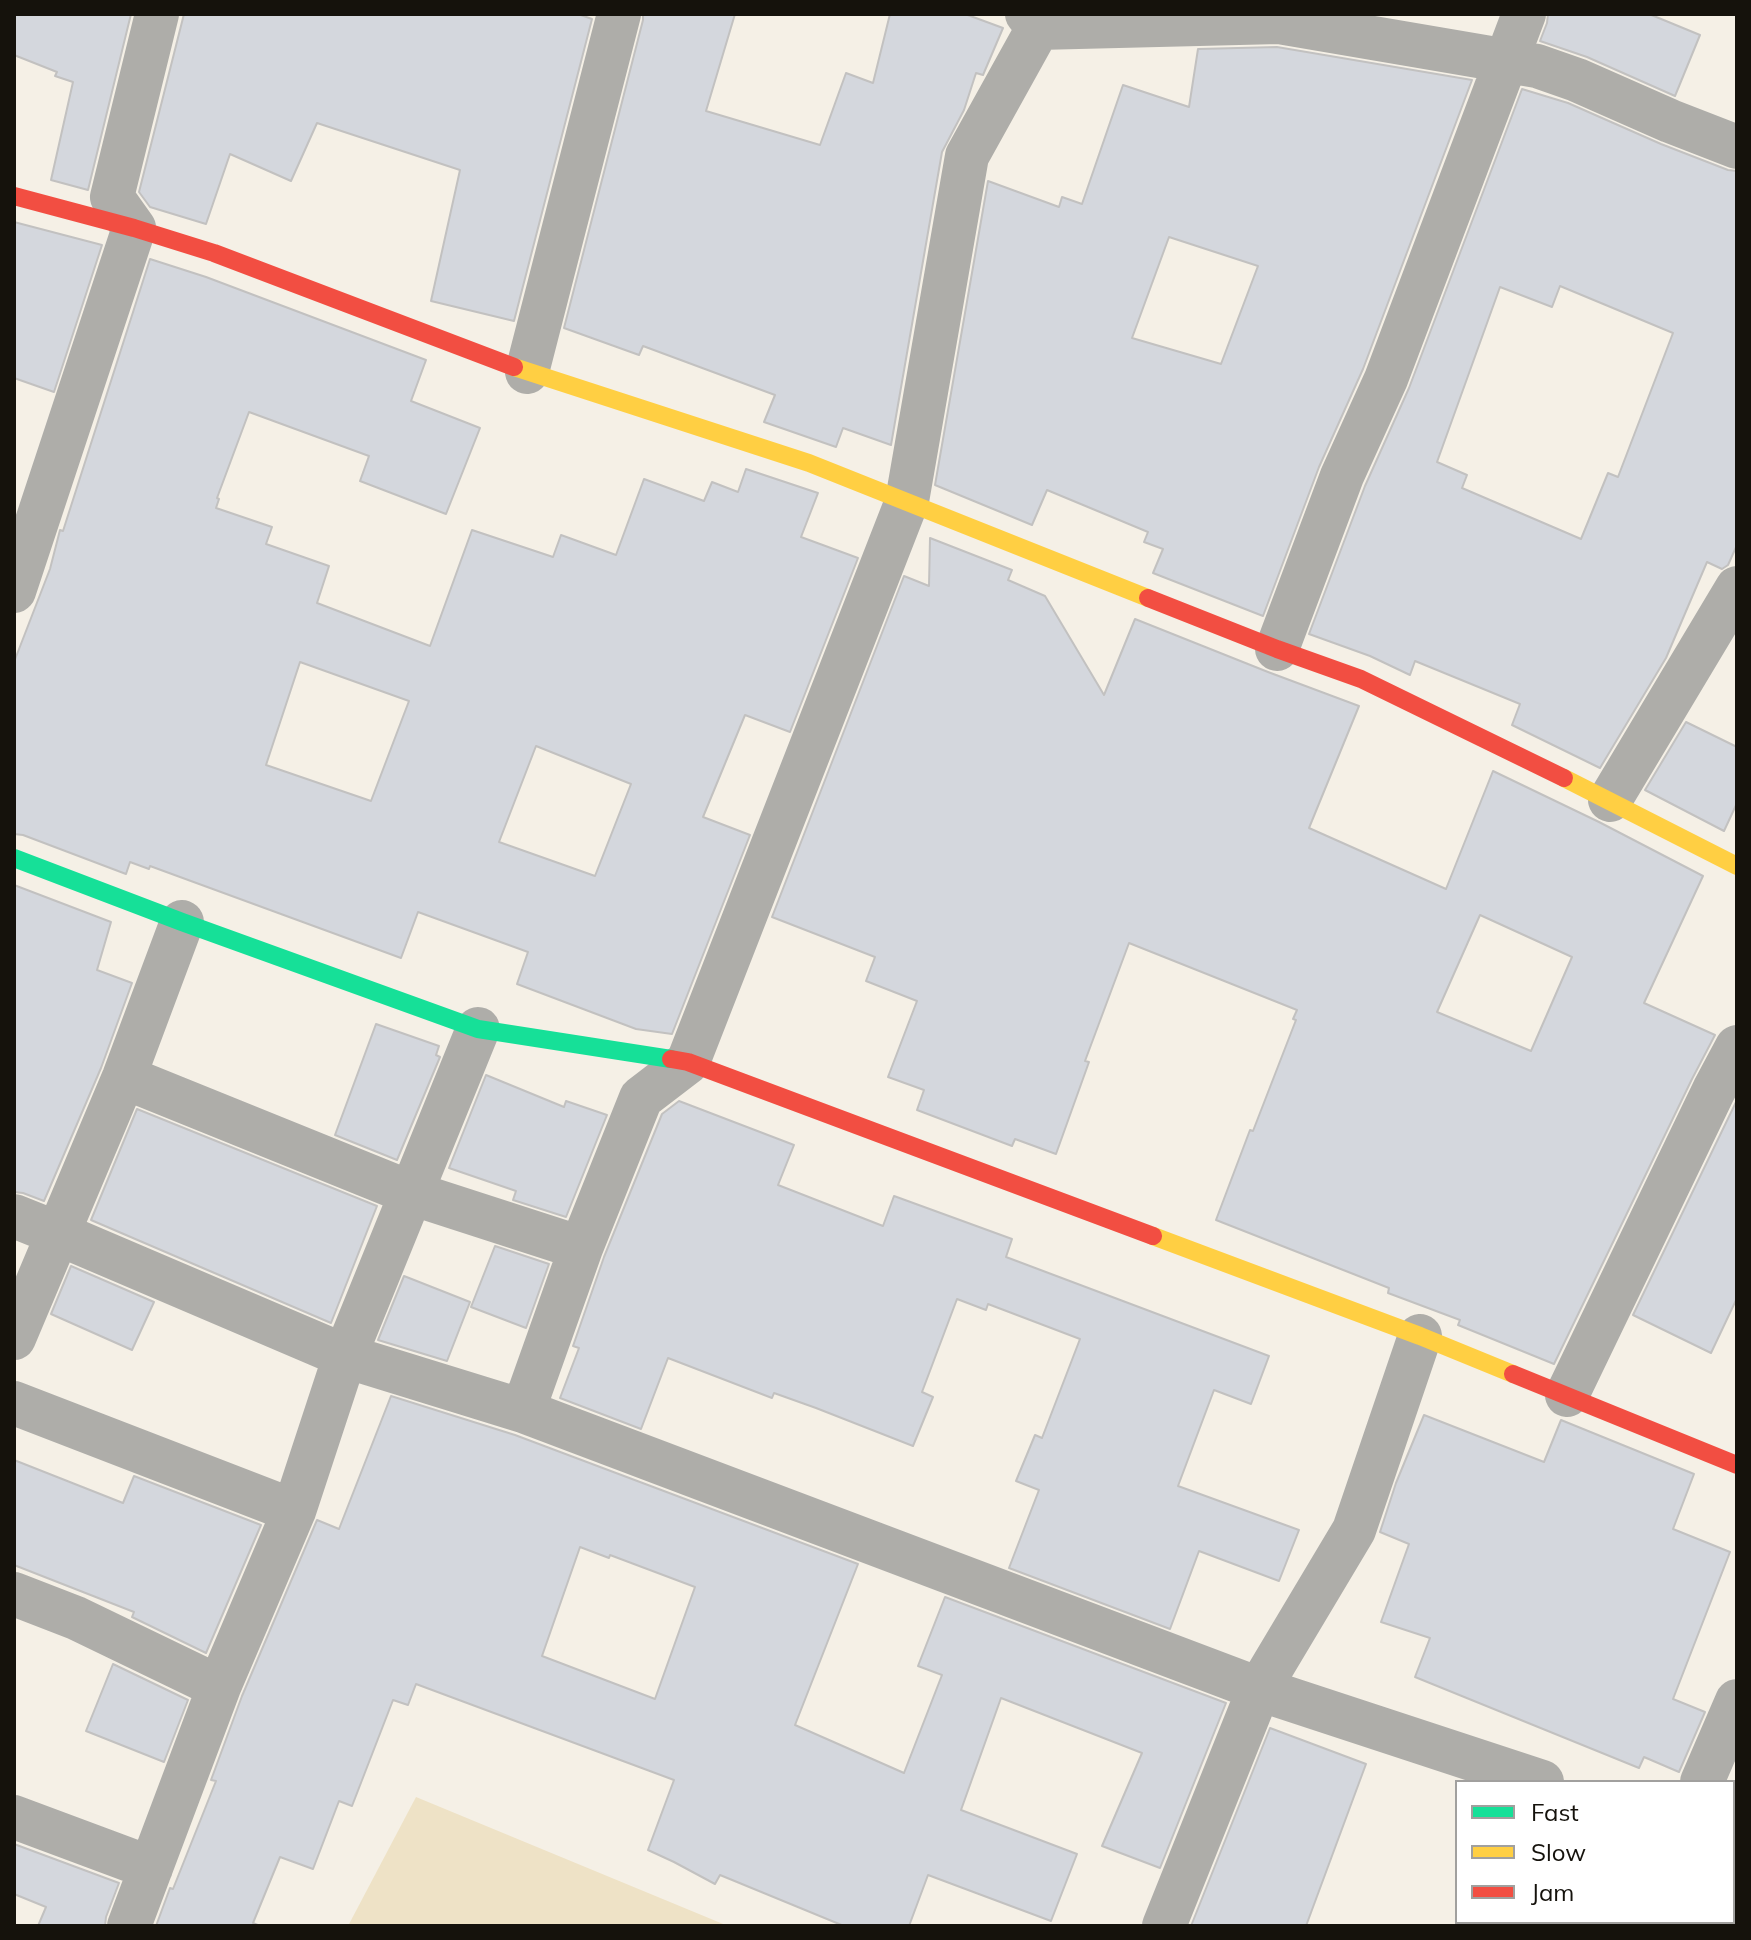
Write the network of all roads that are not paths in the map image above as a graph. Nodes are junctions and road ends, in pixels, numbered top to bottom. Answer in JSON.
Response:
{"nodes":[{"id":1,"x":157,"y":14,"type":"edge"},
{"id":2,"x":619,"y":14,"type":"edge"},
{"id":3,"x":1524,"y":14,"type":"edge"},
{"id":4,"x":1033,"y":21,"type":"edge"},
{"id":5,"x":1507,"y":61,"type":"junction"},
{"id":6,"x":1737,"y":147,"type":"edge"},
{"id":7,"x":14,"y":196,"type":"edge"},
{"id":8,"x":134,"y":228,"type":"junction"},
{"id":9,"x":527,"y":372,"type":"junction"},
{"id":10,"x":907,"y":501,"type":"junction"},
{"id":11,"x":1737,"y":588,"type":"edge"},
{"id":12,"x":14,"y":591,"type":"edge"},
{"id":13,"x":1277,"y":649,"type":"junction"},
{"id":14,"x":1610,"y":800,"type":"junction"},
{"id":15,"x":14,"y":858,"type":"edge"},
{"id":16,"x":1737,"y":866,"type":"edge"},
{"id":17,"x":182,"y":922,"type":"junction"},
{"id":18,"x":478,"y":1029,"type":"junction"},
{"id":19,"x":1737,"y":1047,"type":"edge"},
{"id":20,"x":688,"y":1062,"type":"junction"},
{"id":21,"x":124,"y":1077,"type":"junction"},
{"id":22,"x":411,"y":1193,"type":"junction"},
{"id":23,"x":14,"y":1216,"type":"edge"},
{"id":24,"x":59,"y":1234,"type":"junction"},
{"id":25,"x":581,"y":1248,"type":"junction"},
{"id":26,"x":1420,"y":1336,"type":"junction"},
{"id":27,"x":14,"y":1338,"type":"edge"},
{"id":28,"x":345,"y":1356,"type":"junction"},
{"id":29,"x":1567,"y":1395,"type":"junction"},
{"id":30,"x":14,"y":1403,"type":"edge"},
{"id":31,"x":523,"y":1411,"type":"junction"},
{"id":32,"x":1737,"y":1465,"type":"edge"},
{"id":33,"x":294,"y":1511,"type":"junction"},
{"id":34,"x":14,"y":1594,"type":"edge"},
{"id":35,"x":219,"y":1687,"type":"junction"},
{"id":36,"x":1259,"y":1689,"type":"junction"},
{"id":37,"x":1737,"y":1701,"type":"edge"},
{"id":38,"x":1536,"y":1780,"type":"edge"},
{"id":39,"x":1703,"y":1780,"type":"edge"},
{"id":40,"x":14,"y":1817,"type":"edge"},
{"id":41,"x":151,"y":1868,"type":"junction"},
{"id":42,"x":129,"y":1926,"type":"edge"},
{"id":43,"x":1164,"y":1926,"type":"edge"}],
"edges":[{"from":1,"to":8,"type":"street"},
{"from":2,"to":9,"type":"street"},
{"from":3,"to":5,"type":"street"},
{"from":4,"to":5,"type":"street"},
{"from":4,"to":10,"type":"street"},
{"from":5,"to":6,"type":"street"},
{"from":5,"to":13,"type":"street"},
{"from":7,"to":8,"type":"street"},
{"from":8,"to":9,"type":"street"},
{"from":8,"to":12,"type":"street"},
{"from":9,"to":10,"type":"street"},
{"from":10,"to":13,"type":"street"},
{"from":10,"to":20,"type":"street"},
{"from":11,"to":14,"type":"street"},
{"from":13,"to":14,"type":"street"},
{"from":14,"to":16,"type":"street"},
{"from":15,"to":17,"type":"street"},
{"from":17,"to":18,"type":"street"},
{"from":17,"to":21,"type":"street"},
{"from":18,"to":20,"type":"street"},
{"from":18,"to":22,"type":"street"},
{"from":19,"to":29,"type":"street"},
{"from":20,"to":25,"type":"street"},
{"from":20,"to":26,"type":"street"},
{"from":21,"to":22,"type":"street"},
{"from":21,"to":24,"type":"street"},
{"from":22,"to":25,"type":"street"},
{"from":22,"to":28,"type":"street"},
{"from":23,"to":24,"type":"street"},
{"from":24,"to":27,"type":"street"},
{"from":24,"to":28,"type":"street"},
{"from":25,"to":31,"type":"street"},
{"from":26,"to":29,"type":"street"},
{"from":26,"to":36,"type":"street"},
{"from":28,"to":31,"type":"street"},
{"from":28,"to":33,"type":"street"},
{"from":29,"to":32,"type":"street"},
{"from":30,"to":33,"type":"street"},
{"from":31,"to":36,"type":"street"},
{"from":33,"to":35,"type":"street"},
{"from":34,"to":35,"type":"street"},
{"from":35,"to":41,"type":"street"},
{"from":36,"to":38,"type":"street"},
{"from":36,"to":43,"type":"street"},
{"from":37,"to":39,"type":"street"},
{"from":40,"to":41,"type":"street"},
{"from":41,"to":42,"type":"street"}]}
